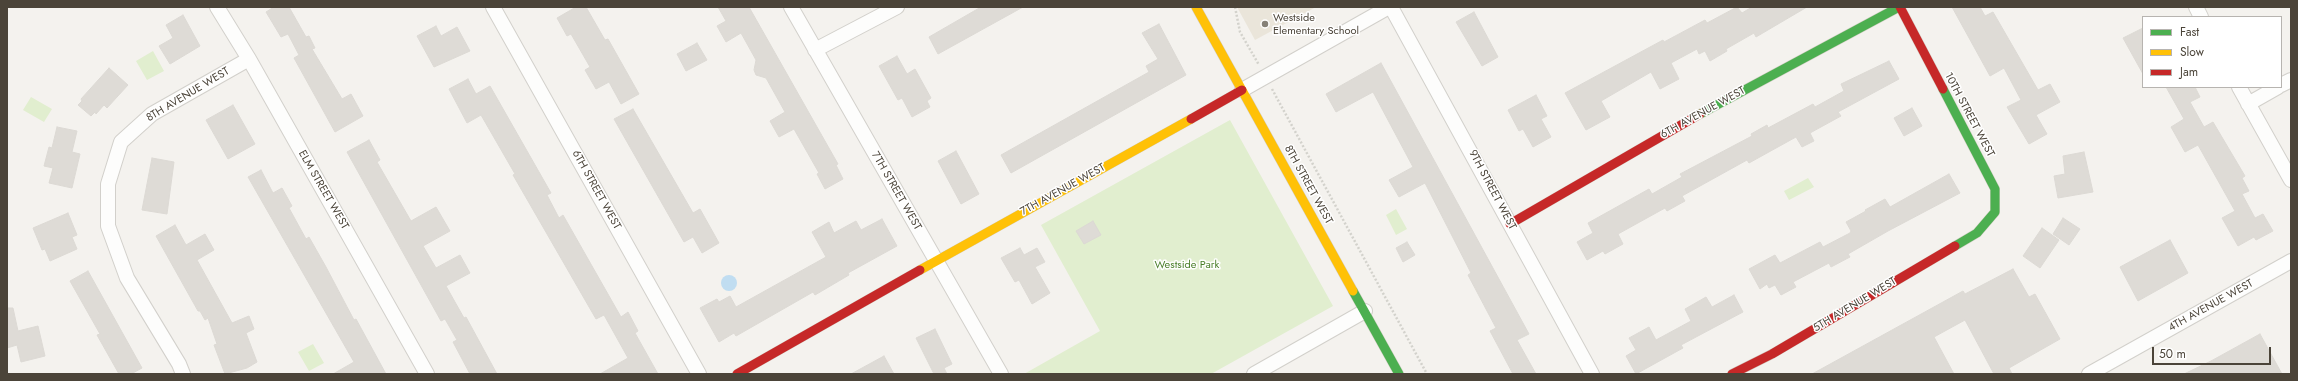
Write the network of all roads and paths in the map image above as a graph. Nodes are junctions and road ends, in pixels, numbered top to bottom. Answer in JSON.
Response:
{"nodes":[{"id":1,"x":217,"y":7,"type":"edge"},
{"id":2,"x":493,"y":7,"type":"edge"},
{"id":3,"x":791,"y":7,"type":"edge"},
{"id":4,"x":897,"y":7,"type":"edge"},
{"id":5,"x":1196,"y":7,"type":"edge"},
{"id":6,"x":1235,"y":7,"type":"edge"},
{"id":7,"x":1390,"y":7,"type":"edge"},
{"id":8,"x":1899,"y":7,"type":"edge"},
{"id":9,"x":2196,"y":7,"type":"edge"},
{"id":10,"x":2200,"y":16,"type":"edge"},
{"id":11,"x":815,"y":50,"type":"junction"},
{"id":12,"x":249,"y":59,"type":"junction"},
{"id":13,"x":1266,"y":77,"type":"junction"},
{"id":14,"x":2291,"y":80,"type":"edge"},
{"id":15,"x":2282,"y":85,"type":"edge"},
{"id":16,"x":2240,"y":88,"type":"edge"},
{"id":17,"x":2276,"y":88,"type":"edge"},
{"id":18,"x":1242,"y":90,"type":"junction"},
{"id":19,"x":2248,"y":104,"type":"junction"},
{"id":20,"x":2291,"y":180,"type":"edge"},
{"id":21,"x":1510,"y":224,"type":"junction"},
{"id":22,"x":1977,"y":233,"type":"joint"},
{"id":23,"x":936,"y":260,"type":"junction"},
{"id":24,"x":2291,"y":261,"type":"edge"},
{"id":25,"x":1365,"y":311,"type":"junction"},
{"id":26,"x":183,"y":374,"type":"edge"},
{"id":27,"x":427,"y":374,"type":"edge"},
{"id":28,"x":698,"y":374,"type":"edge"},
{"id":29,"x":737,"y":374,"type":"edge"},
{"id":30,"x":1001,"y":374,"type":"edge"},
{"id":31,"x":1254,"y":374,"type":"edge"},
{"id":32,"x":1399,"y":374,"type":"edge"},
{"id":33,"x":1428,"y":374,"type":"edge"},
{"id":34,"x":1592,"y":374,"type":"edge"},
{"id":35,"x":1732,"y":374,"type":"edge"},
{"id":36,"x":2089,"y":374,"type":"edge"}],
"edges":[{"from":1,"to":12,"type":"street","name":"ELM STREET WEST"},
{"from":2,"to":28,"type":"street","name":"6TH STREET WEST"},
{"from":3,"to":11,"type":"street","name":"7TH STREET WEST"},
{"from":4,"to":11,"type":"street"},
{"from":5,"to":18,"type":"street","name":"8TH STREET WEST"},
{"from":6,"to":13,"type":"path"},
{"from":7,"to":13,"type":"street","name":"7TH AVENUE WEST"},
{"from":7,"to":21,"type":"street","name":"9TH STREET WEST"},
{"from":8,"to":21,"type":"street","name":"6TH AVENUE WEST"},
{"from":8,"to":22,"type":"street","name":"10TH STREET WEST"},
{"from":9,"to":10,"type":"street"},
{"from":11,"to":23,"type":"street","name":"7TH STREET WEST"},
{"from":12,"to":26,"type":"street","name":"8TH AVENUE WEST"},
{"from":12,"to":27,"type":"street","name":"ELM STREET WEST"},
{"from":13,"to":18,"type":"street","name":"7TH AVENUE WEST"},
{"from":13,"to":33,"type":"path"},
{"from":14,"to":15,"type":"street"},
{"from":16,"to":19,"type":"street"},
{"from":17,"to":19,"type":"street"},
{"from":18,"to":23,"type":"street","name":"7TH AVENUE WEST"},
{"from":18,"to":25,"type":"street","name":"8TH STREET WEST"},
{"from":19,"to":20,"type":"street"},
{"from":21,"to":34,"type":"street","name":"9TH STREET WEST"},
{"from":22,"to":35,"type":"street","name":"5TH AVENUE WEST"},
{"from":23,"to":29,"type":"street","name":"7TH AVENUE WEST"},
{"from":23,"to":30,"type":"street","name":"7TH STREET WEST"},
{"from":24,"to":36,"type":"street","name":"4TH AVENUE WEST"},
{"from":25,"to":31,"type":"street"},
{"from":25,"to":32,"type":"street","name":"8TH STREET WEST"}]}
